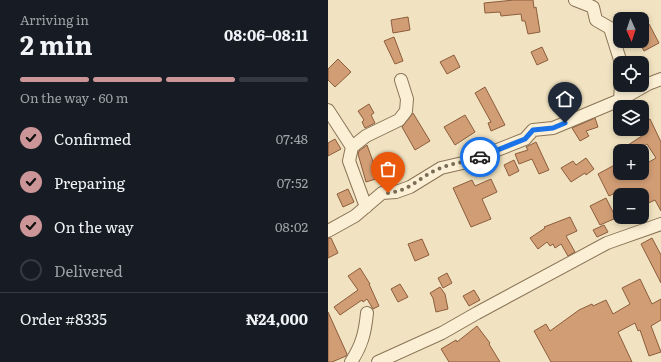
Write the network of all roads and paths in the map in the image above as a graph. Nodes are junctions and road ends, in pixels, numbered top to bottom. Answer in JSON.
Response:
{"nodes":[{"id":1,"x":575,"y":0,"type":"edge"},
{"id":2,"x":619,"y":56,"type":"edge"},
{"id":3,"x":661,"y":79,"type":"edge"},
{"id":4,"x":401,"y":80,"type":"dead end"},
{"id":5,"x":621,"y":92,"type":"edge"},
{"id":6,"x":620,"y":100,"type":"joint"},
{"id":7,"x":613,"y":103,"type":"edge"},
{"id":8,"x":328,"y":110,"type":"edge"},
{"id":9,"x":352,"y":147,"type":"junction"},
{"id":10,"x":366,"y":207,"type":"junction"},
{"id":11,"x":661,"y":224,"type":"edge"},
{"id":12,"x":328,"y":231,"type":"edge"},
{"id":13,"x":367,"y":313,"type":"dead end"},
{"id":14,"x":351,"y":362,"type":"edge"},
{"id":15,"x":378,"y":362,"type":"edge"}],
"edges":[{"from":1,"to":2,"type":"street"},
{"from":3,"to":6,"type":"street"},
{"from":4,"to":9,"type":"street"},
{"from":5,"to":6,"type":"street"},
{"from":7,"to":10,"type":"street"},
{"from":8,"to":9,"type":"street"},
{"from":9,"to":10,"type":"street"},
{"from":10,"to":12,"type":"street"},
{"from":11,"to":15,"type":"street"},
{"from":13,"to":14,"type":"street"}]}
